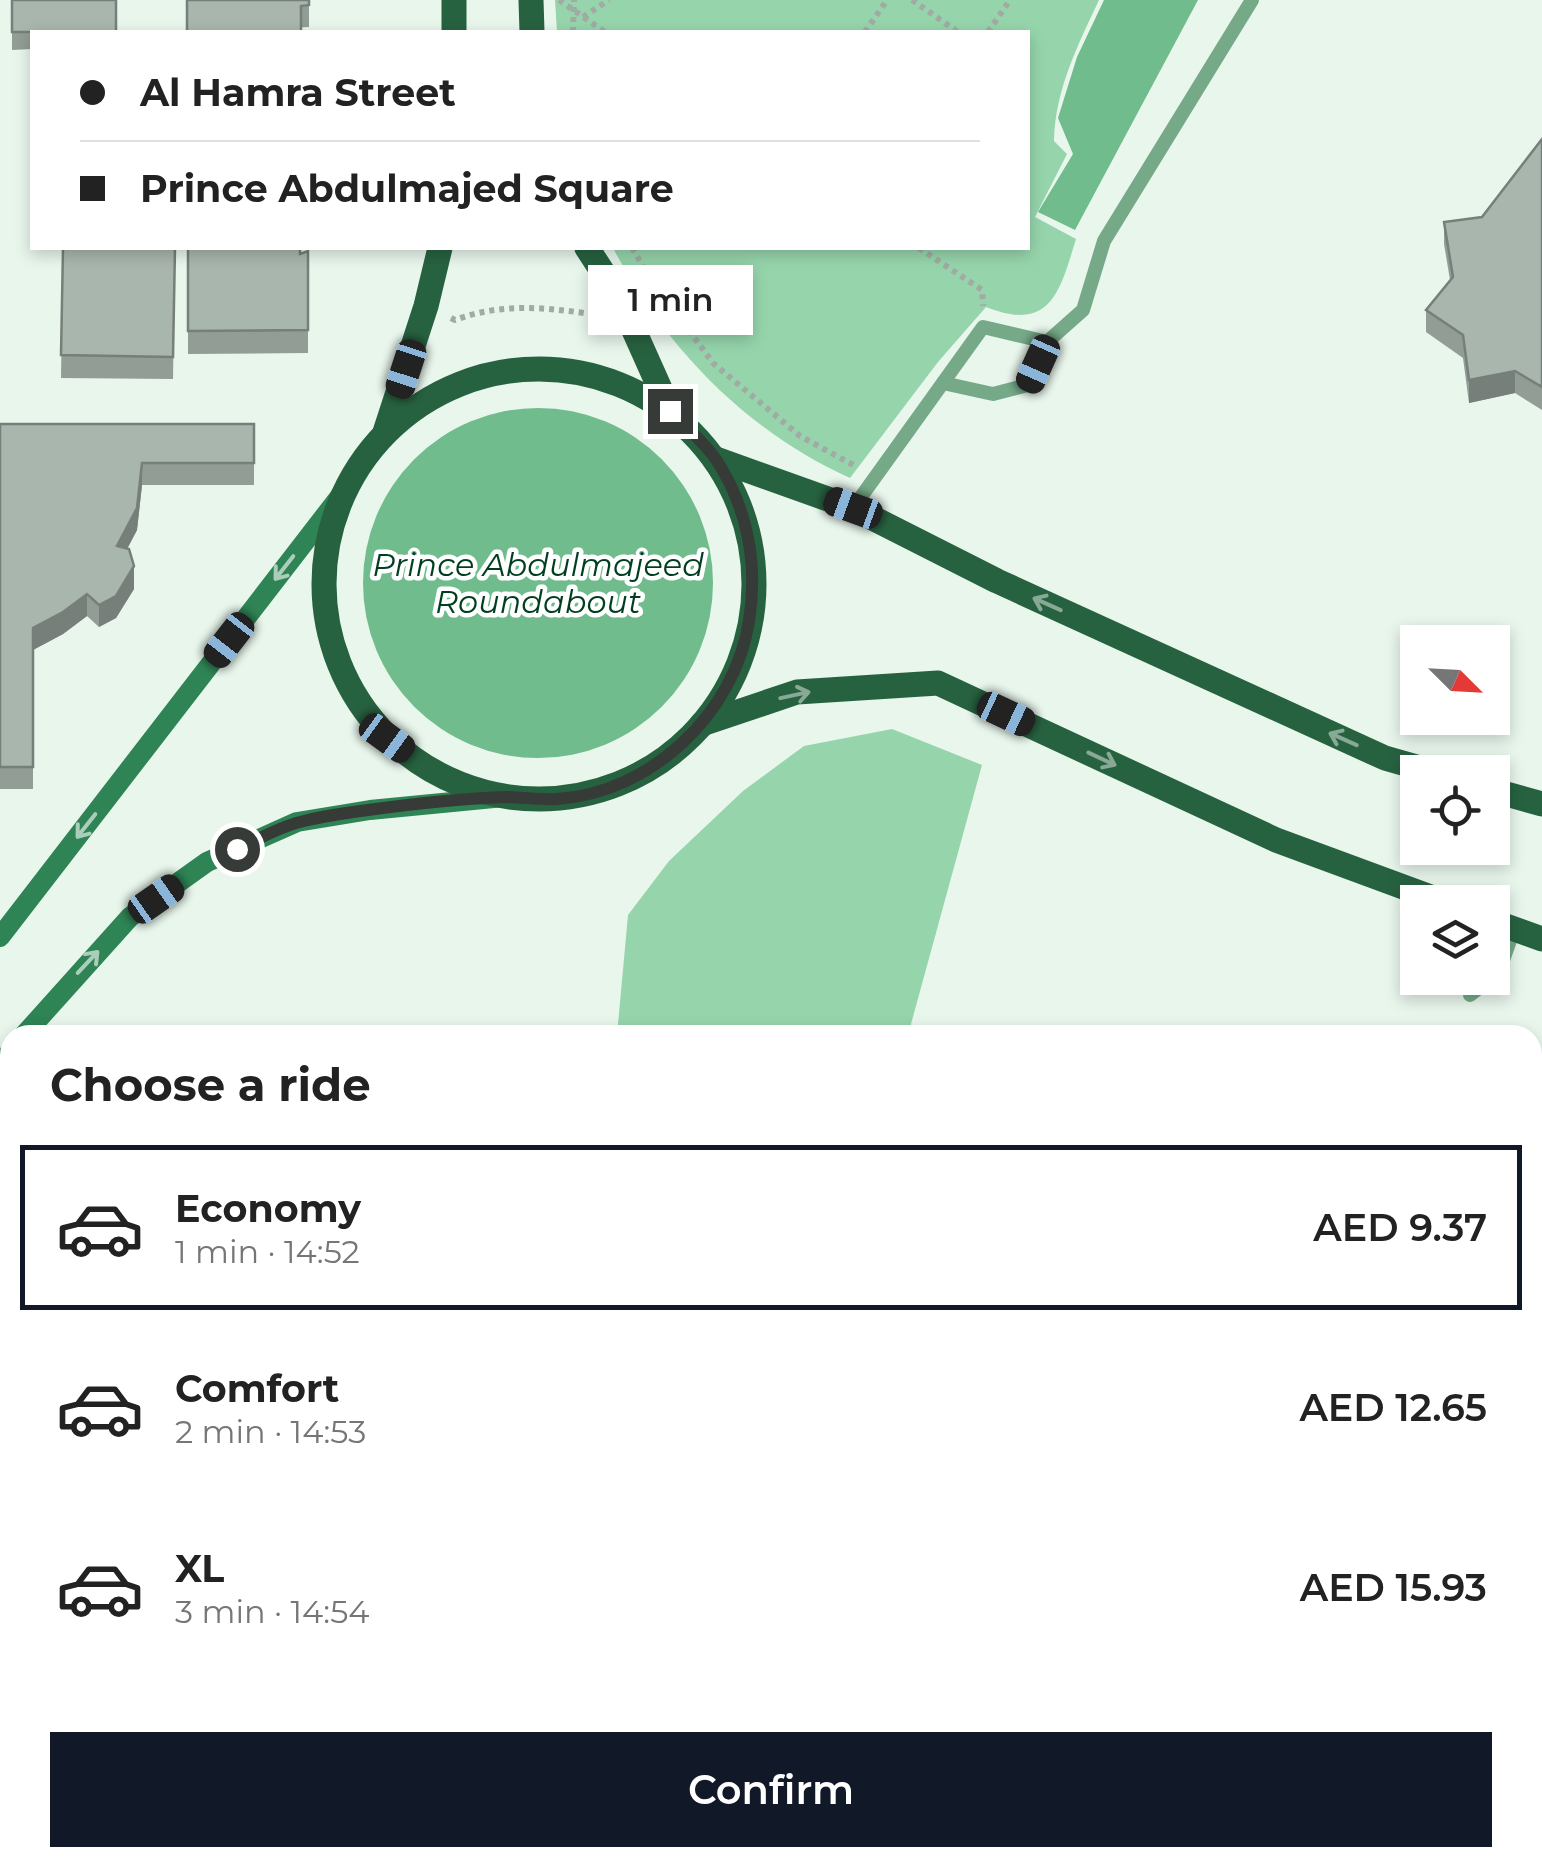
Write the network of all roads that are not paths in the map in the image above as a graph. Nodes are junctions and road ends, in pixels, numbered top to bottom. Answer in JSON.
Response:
{"nodes":[{"id":1,"x":454,"y":0,"type":"edge"},
{"id":2,"x":531,"y":0,"type":"edge"},
{"id":3,"x":1252,"y":0,"type":"edge"},
{"id":4,"x":454,"y":30,"type":"edge"},
{"id":5,"x":532,"y":30,"type":"edge"},
{"id":6,"x":440,"y":250,"type":"edge"},
{"id":7,"x":588,"y":250,"type":"edge"},
{"id":8,"x":1048,"y":342,"type":"junction"},
{"id":9,"x":944,"y":383,"type":"junction"},
{"id":10,"x":670,"y":411,"type":"junction"},
{"id":11,"x":385,"y":432,"type":"junction"},
{"id":12,"x":716,"y":459,"type":"junction"},
{"id":13,"x":344,"y":491,"type":"junction"},
{"id":14,"x":853,"y":508,"type":"junction"},
{"id":15,"x":702,"y":724,"type":"junction"},
{"id":16,"x":1400,"y":762,"type":"edge"},
{"id":17,"x":1510,"y":795,"type":"edge"},
{"id":18,"x":504,"y":797,"type":"junction"},
{"id":19,"x":1542,"y":804,"type":"edge"},
{"id":20,"x":1400,"y":886,"type":"edge"},
{"id":21,"x":1510,"y":927,"type":"edge"},
{"id":22,"x":0,"y":937,"type":"edge"},
{"id":23,"x":1542,"y":939,"type":"edge"},
{"id":24,"x":33,"y":1025,"type":"edge"}],
"edges":[{"from":1,"to":4,"type":"main road"},
{"from":2,"to":5,"type":"main road"},
{"from":3,"to":8,"type":"lane"},
{"from":6,"to":11,"type":"main road"},
{"from":7,"to":10,"type":"main road"},
{"from":8,"to":9,"type":"lane"},
{"from":8,"to":9,"type":"lane"},
{"from":9,"to":14,"type":"lane"},
{"from":10,"to":11,"type":"main road"},
{"from":10,"to":12,"type":"main road"},
{"from":11,"to":13,"type":"main road"},
{"from":12,"to":14,"type":"main road"},
{"from":12,"to":15,"type":"main road"},
{"from":13,"to":18,"type":"main road"},
{"from":13,"to":22,"type":"main road","one_way":true},
{"from":16,"to":14,"type":"main road","one_way":true},
{"from":15,"to":18,"type":"main road"},
{"from":15,"to":20,"type":"main road","one_way":true},
{"from":17,"to":19,"type":"main road"},
{"from":24,"to":18,"type":"main road","one_way":true},
{"from":21,"to":23,"type":"main road"}]}
